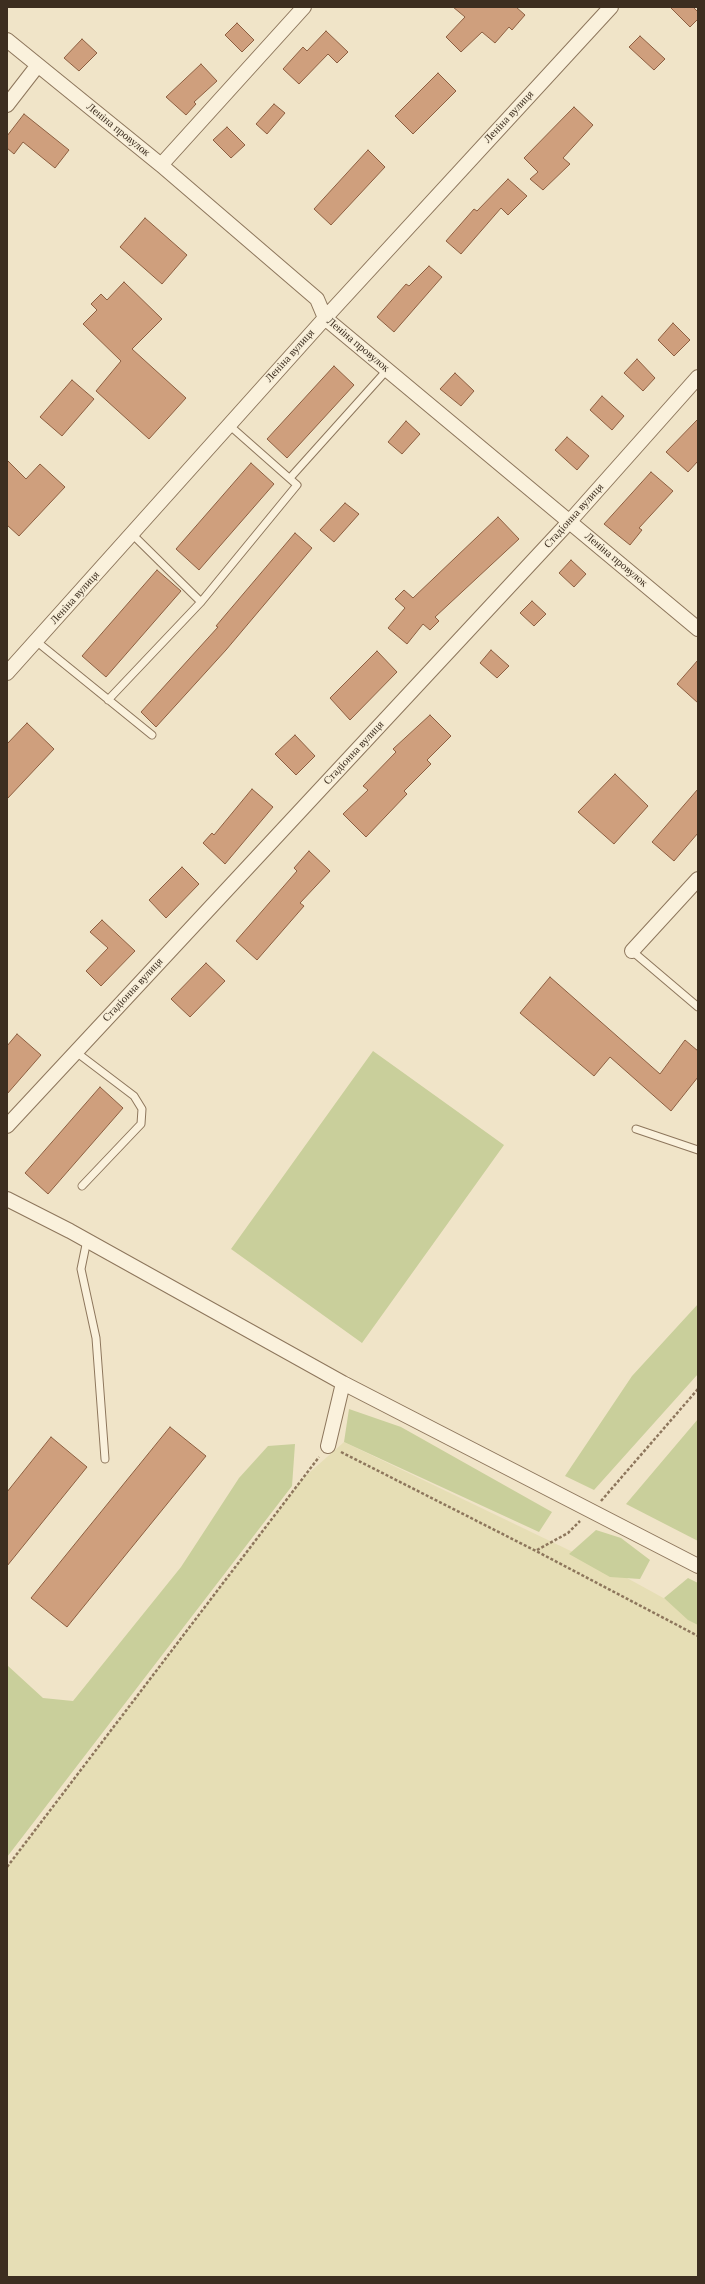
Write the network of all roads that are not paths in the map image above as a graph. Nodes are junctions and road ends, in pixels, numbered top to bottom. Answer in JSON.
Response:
{"nodes":[{"id":1,"x":304,"y":7,"type":"edge"},
{"id":2,"x":611,"y":7,"type":"edge"},
{"id":3,"x":7,"y":40,"type":"edge"},
{"id":4,"x":38,"y":65,"type":"junction"},
{"id":5,"x":7,"y":105,"type":"edge"},
{"id":6,"x":161,"y":165,"type":"junction"},
{"id":7,"x":325,"y":318,"type":"junction"},
{"id":8,"x":388,"y":370,"type":"junction"},
{"id":9,"x":698,"y":378,"type":"edge"},
{"id":10,"x":229,"y":425,"type":"junction"},
{"id":11,"x":290,"y":478,"type":"junction"},
{"id":12,"x":570,"y":521,"type":"junction"},
{"id":13,"x":132,"y":534,"type":"junction"},
{"id":14,"x":201,"y":602,"type":"junction"},
{"id":15,"x":698,"y":629,"type":"edge"},
{"id":16,"x":36,"y":641,"type":"junction"},
{"id":17,"x":7,"y":674,"type":"edge"},
{"id":18,"x":108,"y":700,"type":"junction"},
{"id":19,"x":152,"y":735,"type":"dead end"},
{"id":20,"x":698,"y":879,"type":"edge"},
{"id":21,"x":632,"y":951,"type":"joint"},
{"id":22,"x":698,"y":1007,"type":"edge"},
{"id":23,"x":76,"y":1052,"type":"junction"},
{"id":24,"x":7,"y":1126,"type":"edge"},
{"id":25,"x":636,"y":1129,"type":"dead end"},
{"id":26,"x":698,"y":1150,"type":"edge"},
{"id":27,"x":82,"y":1186,"type":"dead end"},
{"id":28,"x":7,"y":1199,"type":"edge"},
{"id":29,"x":87,"y":1240,"type":"junction"},
{"id":30,"x":343,"y":1383,"type":"junction"},
{"id":31,"x":328,"y":1446,"type":"road end"},
{"id":32,"x":105,"y":1459,"type":"dead end"},
{"id":33,"x":698,"y":1566,"type":"edge"}],
"edges":[{"from":1,"to":6,"type":"street"},
{"from":2,"to":7,"type":"street","name":"Леніна вулиця"},
{"from":3,"to":4,"type":"street","name":"Леніна провулок"},
{"from":4,"to":5,"type":"street"},
{"from":4,"to":6,"type":"street","name":"Леніна провулок"},
{"from":6,"to":7,"type":"street","name":"Леніна провулок"},
{"from":7,"to":8,"type":"street","name":"Леніна провулок"},
{"from":7,"to":10,"type":"street","name":"Леніна вулиця"},
{"from":8,"to":11,"type":"lane"},
{"from":8,"to":12,"type":"street","name":"Леніна провулок"},
{"from":9,"to":12,"type":"street","name":"Стадіонна вулиця"},
{"from":10,"to":11,"type":"lane"},
{"from":10,"to":13,"type":"street","name":"Леніна вулиця"},
{"from":11,"to":14,"type":"lane"},
{"from":12,"to":15,"type":"street","name":"Леніна провулок"},
{"from":12,"to":23,"type":"street","name":"Стадіонна вулиця"},
{"from":13,"to":14,"type":"lane"},
{"from":13,"to":16,"type":"street","name":"Леніна вулиця"},
{"from":14,"to":18,"type":"lane"},
{"from":16,"to":17,"type":"street","name":"Леніна вулиця"},
{"from":16,"to":18,"type":"lane"},
{"from":18,"to":19,"type":"lane"},
{"from":20,"to":21,"type":"street"},
{"from":21,"to":22,"type":"lane"},
{"from":23,"to":24,"type":"street","name":"Стадіонна вулиця"},
{"from":23,"to":27,"type":"lane"},
{"from":25,"to":26,"type":"lane"},
{"from":28,"to":29,"type":"street"},
{"from":29,"to":30,"type":"street"},
{"from":29,"to":32,"type":"lane"},
{"from":30,"to":31,"type":"street"},
{"from":30,"to":33,"type":"street"}]}
